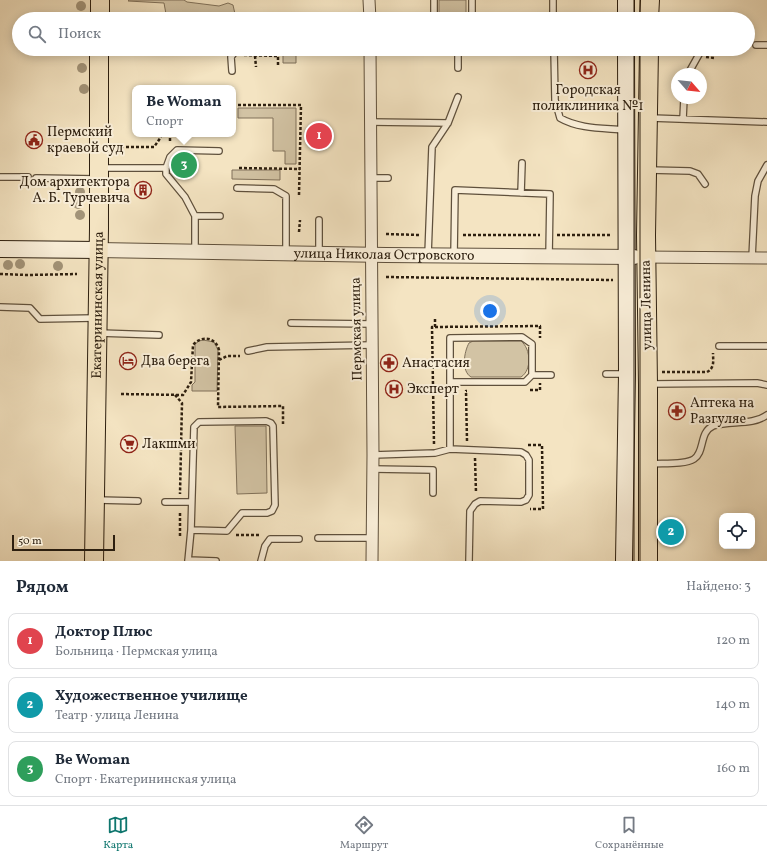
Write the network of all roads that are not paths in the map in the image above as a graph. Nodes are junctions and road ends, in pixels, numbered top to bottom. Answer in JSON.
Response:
{"nodes":[{"id":1,"x":100,"y":0,"type":"edge"},
{"id":2,"x":370,"y":0,"type":"edge"},
{"id":3,"x":434,"y":0,"type":"edge"},
{"id":4,"x":472,"y":0,"type":"edge"},
{"id":5,"x":553,"y":0,"type":"edge"},
{"id":6,"x":626,"y":0,"type":"edge"},
{"id":7,"x":650,"y":0,"type":"edge"},
{"id":8,"x":100,"y":12,"type":"edge"},
{"id":9,"x":370,"y":12,"type":"edge"},
{"id":10,"x":434,"y":12,"type":"edge"},
{"id":11,"x":472,"y":12,"type":"edge"},
{"id":12,"x":553,"y":12,"type":"edge"},
{"id":13,"x":626,"y":12,"type":"edge"},
{"id":14,"x":649,"y":12,"type":"edge"},
{"id":15,"x":756,"y":45,"type":"dead end"},
{"id":16,"x":767,"y":45,"type":"edge"},
{"id":17,"x":99,"y":56,"type":"edge"},
{"id":18,"x":232,"y":56,"type":"edge"},
{"id":19,"x":370,"y":56,"type":"edge"},
{"id":20,"x":458,"y":56,"type":"edge"},
{"id":21,"x":554,"y":56,"type":"edge"},
{"id":22,"x":626,"y":56,"type":"edge"},
{"id":23,"x":649,"y":56,"type":"edge"},
{"id":24,"x":698,"y":56,"type":"edge"},
{"id":25,"x":458,"y":68,"type":"dead end"},
{"id":26,"x":691,"y":68,"type":"edge"},
{"id":27,"x":232,"y":71,"type":"dead end"},
{"id":28,"x":458,"y":97,"type":"dead end"},
{"id":29,"x":684,"y":104,"type":"edge"},
{"id":30,"x":647,"y":118,"type":"junction"},
{"id":31,"x":684,"y":119,"type":"junction"},
{"id":32,"x":370,"y":122,"type":"junction"},
{"id":33,"x":448,"y":122,"type":"junction"},
{"id":34,"x":767,"y":122,"type":"edge"},
{"id":35,"x":626,"y":130,"type":"junction"},
{"id":36,"x":219,"y":151,"type":"dead end"},
{"id":37,"x":522,"y":163,"type":"dead end"},
{"id":38,"x":767,"y":165,"type":"edge"},
{"id":39,"x":166,"y":168,"type":"junction"},
{"id":40,"x":647,"y":170,"type":"junction"},
{"id":41,"x":99,"y":174,"type":"junction"},
{"id":42,"x":0,"y":177,"type":"edge"},
{"id":43,"x":28,"y":177,"type":"dead end"},
{"id":44,"x":36,"y":178,"type":"dead end"},
{"id":45,"x":371,"y":178,"type":"junction"},
{"id":46,"x":388,"y":178,"type":"dead end"},
{"id":47,"x":705,"y":184,"type":"dead end"},
{"id":48,"x":237,"y":188,"type":"dead end"},
{"id":49,"x":521,"y":193,"type":"junction"},
{"id":50,"x":195,"y":216,"type":"junction"},
{"id":51,"x":220,"y":216,"type":"dead end"},
{"id":52,"x":319,"y":220,"type":"dead end"},
{"id":53,"x":0,"y":249,"type":"edge"},
{"id":54,"x":98,"y":250,"type":"junction"},
{"id":55,"x":195,"y":252,"type":"junction"},
{"id":56,"x":286,"y":254,"type":"junction"},
{"id":57,"x":319,"y":254,"type":"junction"},
{"id":58,"x":371,"y":254,"type":"junction"},
{"id":59,"x":428,"y":255,"type":"junction"},
{"id":60,"x":454,"y":255,"type":"junction"},
{"id":61,"x":549,"y":256,"type":"junction"},
{"id":62,"x":636,"y":257,"type":"junction"},
{"id":63,"x":752,"y":258,"type":"junction"},
{"id":64,"x":767,"y":258,"type":"edge"},
{"id":65,"x":0,"y":308,"type":"edge"},
{"id":66,"x":291,"y":323,"type":"dead end"},
{"id":67,"x":372,"y":324,"type":"junction"},
{"id":68,"x":97,"y":326,"type":"junction"},
{"id":69,"x":159,"y":335,"type":"dead end"},
{"id":70,"x":372,"y":345,"type":"junction"},
{"id":71,"x":719,"y":346,"type":"dead end"},
{"id":72,"x":767,"y":346,"type":"edge"},
{"id":73,"x":248,"y":351,"type":"dead end"},
{"id":74,"x":606,"y":374,"type":"dead end"},
{"id":75,"x":627,"y":374,"type":"junction"},
{"id":76,"x":532,"y":375,"type":"junction"},
{"id":77,"x":551,"y":375,"type":"dead end"},
{"id":78,"x":450,"y":382,"type":"junction"},
{"id":79,"x":648,"y":384,"type":"junction"},
{"id":80,"x":767,"y":386,"type":"edge"},
{"id":81,"x":767,"y":415,"type":"edge"},
{"id":82,"x":450,"y":449,"type":"junction"},
{"id":83,"x":373,"y":455,"type":"junction"},
{"id":84,"x":648,"y":464,"type":"junction"},
{"id":85,"x":373,"y":468,"type":"junction"},
{"id":86,"x":433,"y":493,"type":"dead end"},
{"id":87,"x":95,"y":500,"type":"junction"},
{"id":88,"x":138,"y":501,"type":"dead end"},
{"id":89,"x":166,"y":502,"type":"dead end"},
{"id":90,"x":192,"y":502,"type":"junction"},
{"id":91,"x":191,"y":530,"type":"junction"},
{"id":92,"x":318,"y":538,"type":"dead end"},
{"id":93,"x":372,"y":538,"type":"junction"},
{"id":94,"x":299,"y":539,"type":"dead end"},
{"id":95,"x":188,"y":560,"type":"edge"},
{"id":96,"x":94,"y":561,"type":"edge"},
{"id":97,"x":216,"y":561,"type":"edge"},
{"id":98,"x":261,"y":561,"type":"edge"},
{"id":99,"x":372,"y":561,"type":"edge"},
{"id":100,"x":469,"y":561,"type":"edge"},
{"id":101,"x":624,"y":561,"type":"edge"},
{"id":102,"x":648,"y":561,"type":"edge"}],
"edges":[{"from":1,"to":8,"type":"main road"},
{"from":2,"to":9,"type":"street"},
{"from":3,"to":10,"type":"lane"},
{"from":4,"to":11,"type":"lane"},
{"from":5,"to":12,"type":"lane"},
{"from":6,"to":13,"type":"main road"},
{"from":7,"to":14,"type":"main road"},
{"from":15,"to":16,"type":"lane"},
{"from":17,"to":41,"type":"main road","name":"Екатерининская улица"},
{"from":18,"to":27,"type":"lane"},
{"from":19,"to":32,"type":"street","name":"Пермская улица"},
{"from":20,"to":25,"type":"lane"},
{"from":21,"to":35,"type":"lane"},
{"from":22,"to":35,"type":"main road","name":"улица Ленина"},
{"from":23,"to":30,"type":"main road","name":"улица Ленина"},
{"from":24,"to":26,"type":"lane"},
{"from":28,"to":33,"type":"lane"},
{"from":29,"to":31,"type":"lane"},
{"from":30,"to":31,"type":"lane"},
{"from":30,"to":40,"type":"main road","name":"улица Ленина"},
{"from":31,"to":34,"type":"lane"},
{"from":32,"to":33,"type":"lane"},
{"from":32,"to":45,"type":"street","name":"Пермская улица"},
{"from":33,"to":59,"type":"lane"},
{"from":35,"to":62,"type":"main road","name":"улица Ленина"},
{"from":36,"to":39,"type":"lane"},
{"from":37,"to":49,"type":"lane"},
{"from":38,"to":63,"type":"lane"},
{"from":39,"to":41,"type":"lane"},
{"from":39,"to":50,"type":"lane"},
{"from":40,"to":47,"type":"lane"},
{"from":40,"to":62,"type":"main road","name":"улица Ленина"},
{"from":41,"to":44,"type":"lane"},
{"from":41,"to":54,"type":"main road","name":"Екатерининская улица"},
{"from":42,"to":43,"type":"lane"},
{"from":45,"to":46,"type":"lane"},
{"from":45,"to":58,"type":"street","name":"Пермская улица"},
{"from":48,"to":56,"type":"lane"},
{"from":49,"to":60,"type":"lane"},
{"from":49,"to":61,"type":"lane"},
{"from":50,"to":51,"type":"lane"},
{"from":50,"to":55,"type":"lane"},
{"from":52,"to":57,"type":"lane"},
{"from":53,"to":54,"type":"main road","name":"улица Николая Островского"},
{"from":54,"to":55,"type":"street","name":"улица Николая Островского"},
{"from":54,"to":68,"type":"main road","name":"Екатерининская улица"},
{"from":55,"to":56,"type":"street","name":"улица Николая Островского"},
{"from":56,"to":57,"type":"street","name":"улица Николая Островского"},
{"from":57,"to":58,"type":"street","name":"улица Николая Островского"},
{"from":58,"to":59,"type":"street","name":"улица Николая Островского"},
{"from":58,"to":67,"type":"street","name":"Пермская улица"},
{"from":59,"to":60,"type":"street","name":"улица Николая Островского"},
{"from":60,"to":61,"type":"street","name":"улица Николая Островского"},
{"from":61,"to":62,"type":"street","name":"улица Николая Островского"},
{"from":62,"to":63,"type":"street","name":"улица Николая Островского"},
{"from":62,"to":75,"type":"main road","name":"улица Ленина"},
{"from":62,"to":79,"type":"main road","name":"улица Ленина"},
{"from":63,"to":64,"type":"street","name":"улица Николая Островского"},
{"from":65,"to":68,"type":"lane"},
{"from":66,"to":67,"type":"lane"},
{"from":67,"to":70,"type":"street","name":"Пермская улица"},
{"from":68,"to":69,"type":"lane"},
{"from":68,"to":87,"type":"main road","name":"Екатерининская улица"},
{"from":70,"to":73,"type":"lane"},
{"from":70,"to":83,"type":"street","name":"Пермская улица"},
{"from":71,"to":72,"type":"lane"},
{"from":74,"to":75,"type":"lane"},
{"from":75,"to":101,"type":"main road","name":"улица Ленина"},
{"from":76,"to":77,"type":"lane"},
{"from":76,"to":78,"type":"lane"},
{"from":76,"to":78,"type":"lane"},
{"from":78,"to":82,"type":"lane"},
{"from":79,"to":80,"type":"lane"},
{"from":79,"to":84,"type":"main road","name":"улица Ленина"},
{"from":81,"to":84,"type":"lane"},
{"from":82,"to":83,"type":"lane"},
{"from":82,"to":100,"type":"lane"},
{"from":83,"to":85,"type":"street","name":"Пермская улица"},
{"from":84,"to":102,"type":"main road","name":"улица Ленина"},
{"from":85,"to":86,"type":"lane"},
{"from":85,"to":93,"type":"street","name":"Пермская улица"},
{"from":87,"to":88,"type":"lane"},
{"from":87,"to":96,"type":"main road","name":"Екатерининская улица"},
{"from":89,"to":90,"type":"lane"},
{"from":90,"to":91,"type":"lane"},
{"from":90,"to":91,"type":"lane"},
{"from":91,"to":95,"type":"lane"},
{"from":92,"to":93,"type":"lane"},
{"from":93,"to":99,"type":"street","name":"Пермская улица"},
{"from":94,"to":98,"type":"lane"},
{"from":95,"to":97,"type":"lane"}]}
